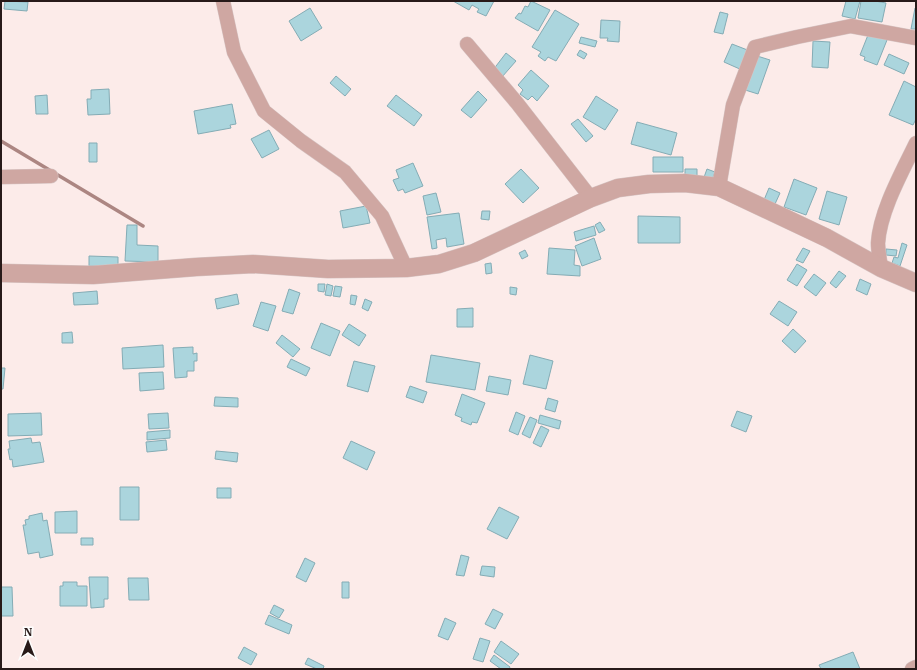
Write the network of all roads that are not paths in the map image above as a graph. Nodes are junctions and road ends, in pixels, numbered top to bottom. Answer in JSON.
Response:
{"nodes":[{"id":1,"x":223,"y":1,"type":"edge"},
{"id":2,"x":916,"y":38,"type":"edge"},
{"id":3,"x":466,"y":44,"type":"dead end"},
{"id":4,"x":916,"y":143,"type":"edge"},
{"id":5,"x":51,"y":176,"type":"dead end"},
{"id":6,"x":1,"y":177,"type":"edge"},
{"id":7,"x":720,"y":187,"type":"junction"},
{"id":8,"x":592,"y":198,"type":"junction"},
{"id":9,"x":406,"y":268,"type":"junction"},
{"id":10,"x":881,"y":268,"type":"junction"},
{"id":11,"x":1,"y":273,"type":"edge"},
{"id":12,"x":916,"y":283,"type":"edge"},
{"id":13,"x":916,"y":667,"type":"edge"},
{"id":14,"x":912,"y":669,"type":"edge"}],
"edges":[{"from":1,"to":9,"type":"street"},
{"from":2,"to":7,"type":"street"},
{"from":3,"to":8,"type":"street"},
{"from":4,"to":10,"type":"street"},
{"from":5,"to":6,"type":"street"},
{"from":7,"to":8,"type":"street"},
{"from":7,"to":10,"type":"street"},
{"from":8,"to":9,"type":"street"},
{"from":9,"to":11,"type":"street"},
{"from":10,"to":12,"type":"street"},
{"from":13,"to":14,"type":"street"}]}
